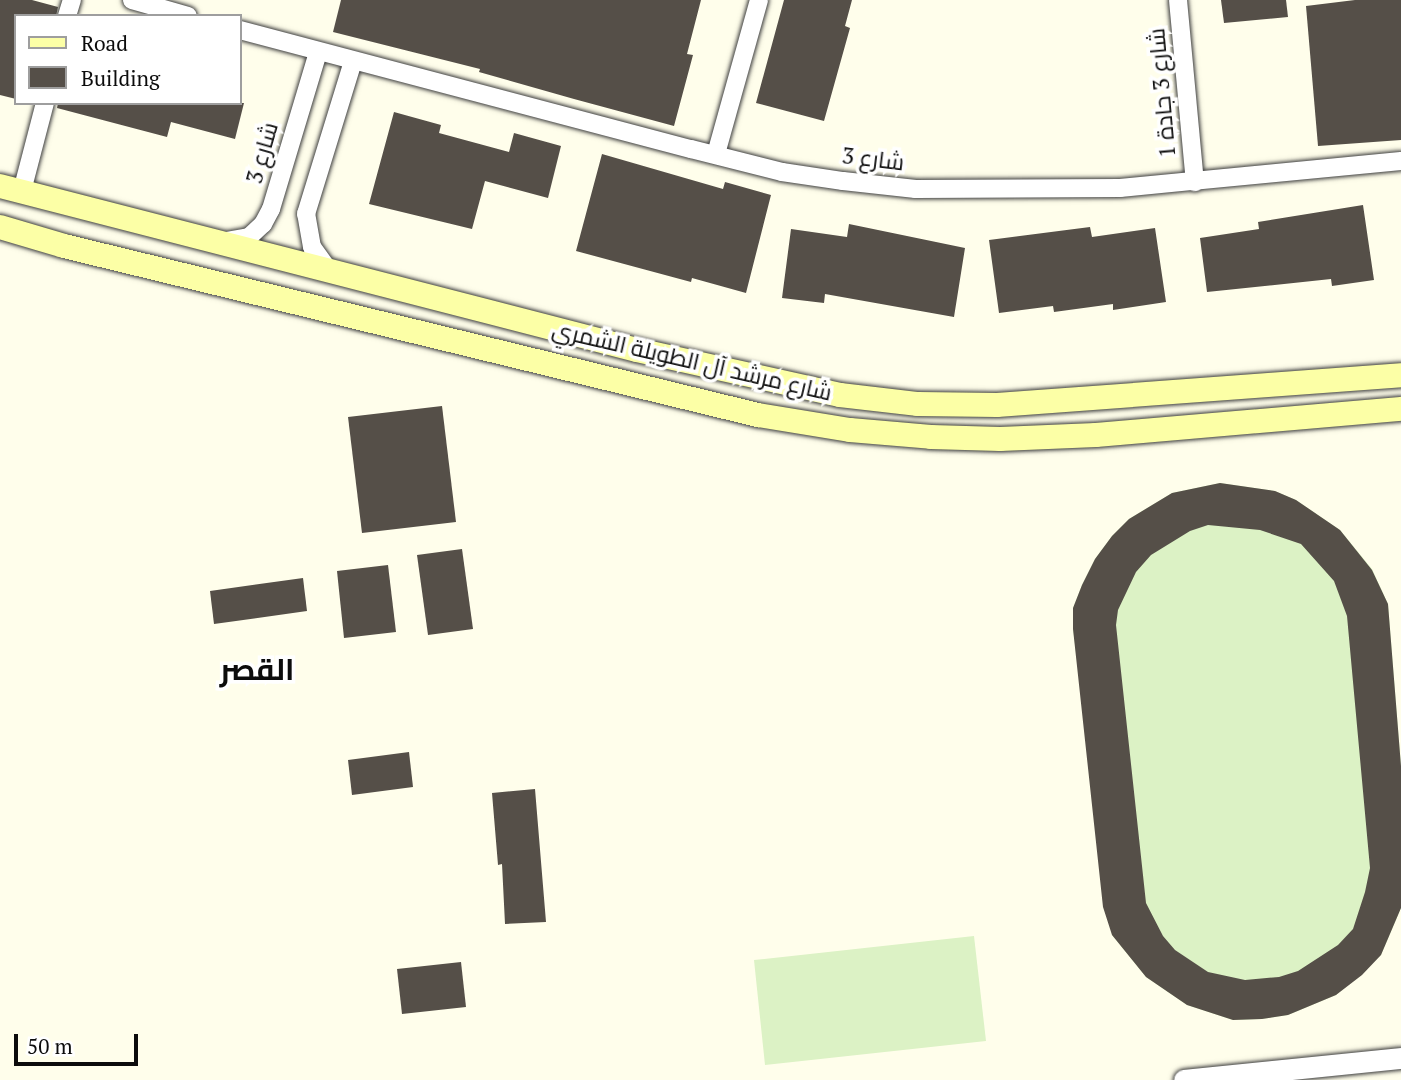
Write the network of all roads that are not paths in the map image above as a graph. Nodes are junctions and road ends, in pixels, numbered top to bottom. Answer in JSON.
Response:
{"nodes":[{"id":1,"x":132,"y":0,"type":"edge"},
{"id":2,"x":759,"y":0,"type":"edge"},
{"id":3,"x":1178,"y":0,"type":"edge"},
{"id":4,"x":181,"y":14,"type":"edge"},
{"id":5,"x":242,"y":31,"type":"edge"},
{"id":6,"x":318,"y":52,"type":"junction"},
{"id":7,"x":353,"y":61,"type":"junction"},
{"id":8,"x":44,"y":105,"type":"edge"},
{"id":9,"x":716,"y":154,"type":"junction"},
{"id":10,"x":1401,"y":161,"type":"edge"},
{"id":11,"x":1195,"y":182,"type":"junction"},
{"id":12,"x":7,"y":190,"type":"edge"},
{"id":13,"x":0,"y":227,"type":"edge"},
{"id":14,"x":224,"y":242,"type":"junction"},
{"id":15,"x":328,"y":269,"type":"junction"},
{"id":16,"x":590,"y":338,"type":"junction"},
{"id":17,"x":495,"y":349,"type":"junction"},
{"id":18,"x":1401,"y":375,"type":"edge"},
{"id":19,"x":1310,"y":382,"type":"junction"},
{"id":20,"x":1401,"y":389,"type":"edge"},
{"id":21,"x":1401,"y":409,"type":"edge"},
{"id":22,"x":1360,"y":413,"type":"junction"},
{"id":23,"x":1256,"y":421,"type":"junction"},
{"id":24,"x":1399,"y":1060,"type":"edge"},
{"id":25,"x":1184,"y":1080,"type":"edge"}],
"edges":[{"from":1,"to":4,"type":"street"},
{"from":2,"to":9,"type":"street"},
{"from":3,"to":11,"type":"street","name":"شارع 3 جادة 1"},
{"from":5,"to":6,"type":"street","name":"شارع 3"},
{"from":6,"to":7,"type":"street","name":"شارع 3"},
{"from":6,"to":14,"type":"street","name":"شارع 3"},
{"from":7,"to":9,"type":"street","name":"شارع 3"},
{"from":7,"to":15,"type":"street"},
{"from":8,"to":12,"type":"street"},
{"from":9,"to":11,"type":"street","name":"شارع 3"},
{"from":10,"to":11,"type":"street","name":"شارع 3"},
{"from":12,"to":14,"type":"main road","name":"شارع مرشد آل الطويلة الشمري"},
{"from":13,"to":17,"type":"main road","name":"شارع مرشد آل الطويلة الشمري"},
{"from":14,"to":15,"type":"main road","name":"شارع مرشد آل الطويلة الشمري"},
{"from":15,"to":16,"type":"main road","name":"شارع مرشد آل الطويلة الشمري"},
{"from":16,"to":17,"type":"main road"},
{"from":16,"to":19,"type":"main road","name":"شارع مرشد آل الطويلة الشمري"},
{"from":17,"to":23,"type":"main road","name":"شارع مرشد آل الطويلة الشمري"},
{"from":18,"to":19,"type":"main road","name":"شارع مرشد آل الطويلة الشمري"},
{"from":19,"to":23,"type":"main road"},
{"from":20,"to":22,"type":"main road"},
{"from":21,"to":22,"type":"main road","name":"شارع مرشد آل الطويلة الشمري"},
{"from":22,"to":23,"type":"main road","name":"شارع مرشد آل الطويلة الشمري"},
{"from":24,"to":25,"type":"street"}]}
